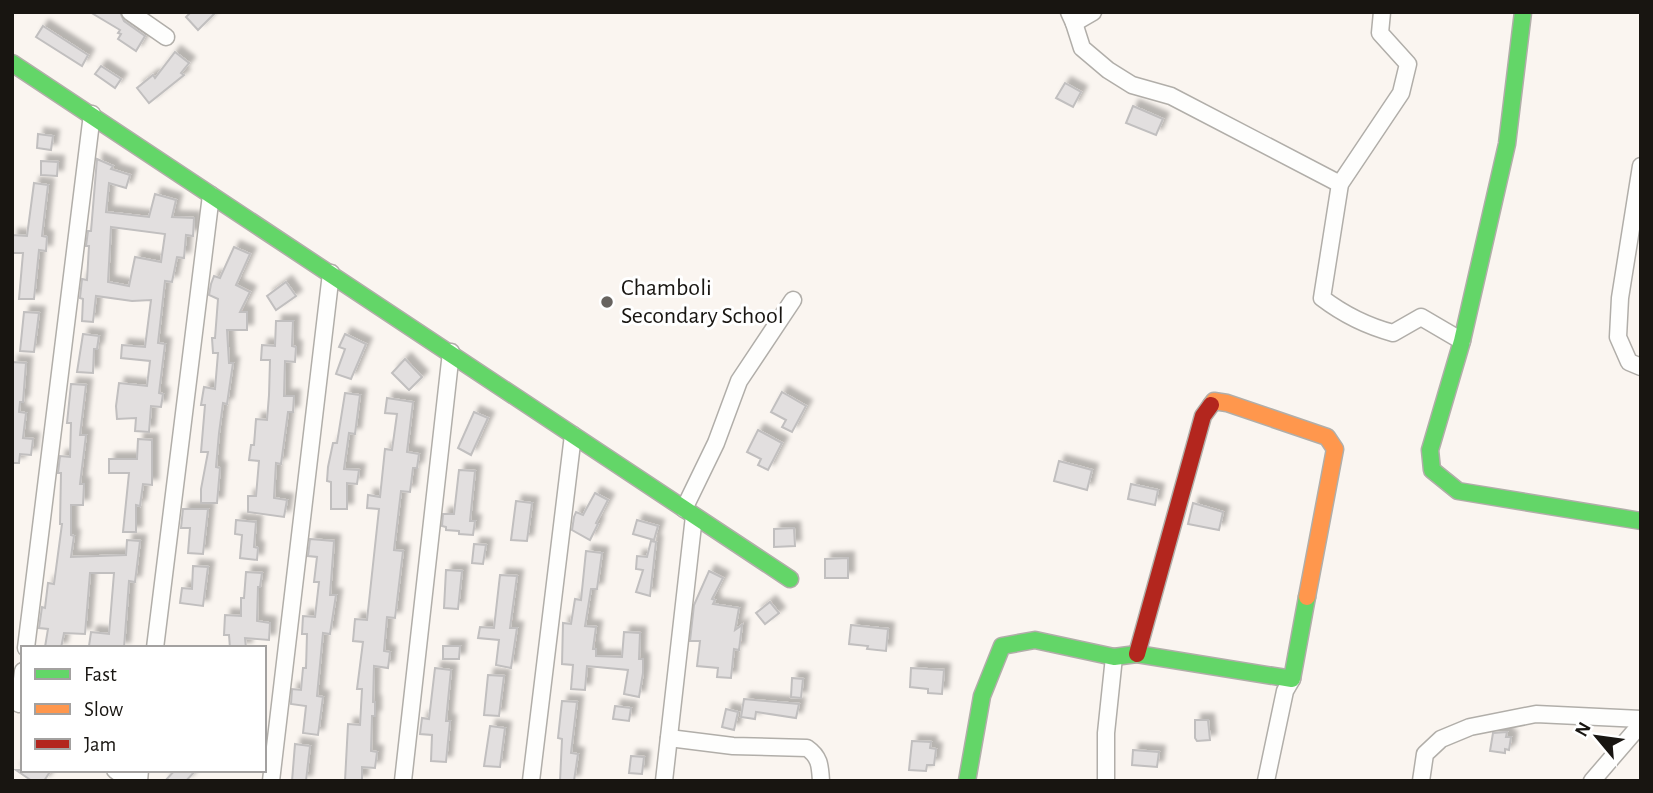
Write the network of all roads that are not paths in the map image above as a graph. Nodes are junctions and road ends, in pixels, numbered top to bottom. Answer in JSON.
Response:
{"nodes":[{"id":1,"x":130,"y":12,"type":"edge"},
{"id":2,"x":1093,"y":12,"type":"edge"},
{"id":3,"x":1382,"y":12,"type":"edge"},
{"id":4,"x":1523,"y":12,"type":"edge"},
{"id":5,"x":1072,"y":17,"type":"edge"},
{"id":6,"x":166,"y":37,"type":"dead end"},
{"id":7,"x":12,"y":63,"type":"edge"},
{"id":8,"x":92,"y":114,"type":"junction"},
{"id":9,"x":1641,"y":166,"type":"edge"},
{"id":10,"x":1340,"y":184,"type":"junction"},
{"id":11,"x":211,"y":195,"type":"junction"},
{"id":12,"x":331,"y":273,"type":"junction"},
{"id":13,"x":793,"y":300,"type":"dead end"},
{"id":14,"x":1462,"y":341,"type":"junction"},
{"id":15,"x":451,"y":352,"type":"junction"},
{"id":16,"x":1641,"y":367,"type":"edge"},
{"id":17,"x":573,"y":435,"type":"junction"},
{"id":18,"x":689,"y":512,"type":"junction"},
{"id":19,"x":1641,"y":521,"type":"edge"},
{"id":20,"x":790,"y":579,"type":"dead end"},
{"id":21,"x":26,"y":646,"type":"edge"},
{"id":22,"x":155,"y":646,"type":"edge"},
{"id":23,"x":1137,"y":654,"type":"junction"},
{"id":24,"x":1114,"y":657,"type":"junction"},
{"id":25,"x":1292,"y":679,"type":"junction"},
{"id":26,"x":21,"y":684,"type":"edge"},
{"id":27,"x":18,"y":704,"type":"edge"},
{"id":28,"x":1641,"y":722,"type":"edge"},
{"id":29,"x":669,"y":738,"type":"junction"},
{"id":30,"x":271,"y":781,"type":"edge"},
{"id":31,"x":404,"y":781,"type":"edge"},
{"id":32,"x":531,"y":781,"type":"edge"},
{"id":33,"x":664,"y":781,"type":"edge"},
{"id":34,"x":821,"y":781,"type":"edge"},
{"id":35,"x":967,"y":781,"type":"edge"},
{"id":36,"x":1105,"y":781,"type":"edge"},
{"id":37,"x":1266,"y":781,"type":"edge"},
{"id":38,"x":1421,"y":781,"type":"edge"},
{"id":39,"x":1592,"y":781,"type":"edge"}],
"edges":[{"from":1,"to":6,"type":"street"},
{"from":2,"to":5,"type":"street"},
{"from":3,"to":10,"type":"street"},
{"from":4,"to":14,"type":"street"},
{"from":5,"to":10,"type":"street"},
{"from":7,"to":8,"type":"street"},
{"from":8,"to":11,"type":"street"},
{"from":8,"to":21,"type":"street"},
{"from":9,"to":16,"type":"street"},
{"from":10,"to":14,"type":"street"},
{"from":11,"to":12,"type":"street"},
{"from":11,"to":22,"type":"street"},
{"from":12,"to":15,"type":"street"},
{"from":12,"to":30,"type":"street"},
{"from":13,"to":18,"type":"street"},
{"from":14,"to":19,"type":"street"},
{"from":15,"to":17,"type":"street"},
{"from":15,"to":31,"type":"street"},
{"from":17,"to":18,"type":"street"},
{"from":17,"to":32,"type":"street"},
{"from":18,"to":20,"type":"street"},
{"from":18,"to":29,"type":"street"},
{"from":23,"to":24,"type":"street"},
{"from":23,"to":25,"type":"street"},
{"from":23,"to":25,"type":"street"},
{"from":24,"to":35,"type":"street"},
{"from":24,"to":36,"type":"street"},
{"from":25,"to":37,"type":"street"},
{"from":26,"to":27,"type":"street"},
{"from":28,"to":38,"type":"street"},
{"from":28,"to":39,"type":"street"},
{"from":29,"to":33,"type":"street"},
{"from":29,"to":34,"type":"street"}]}
